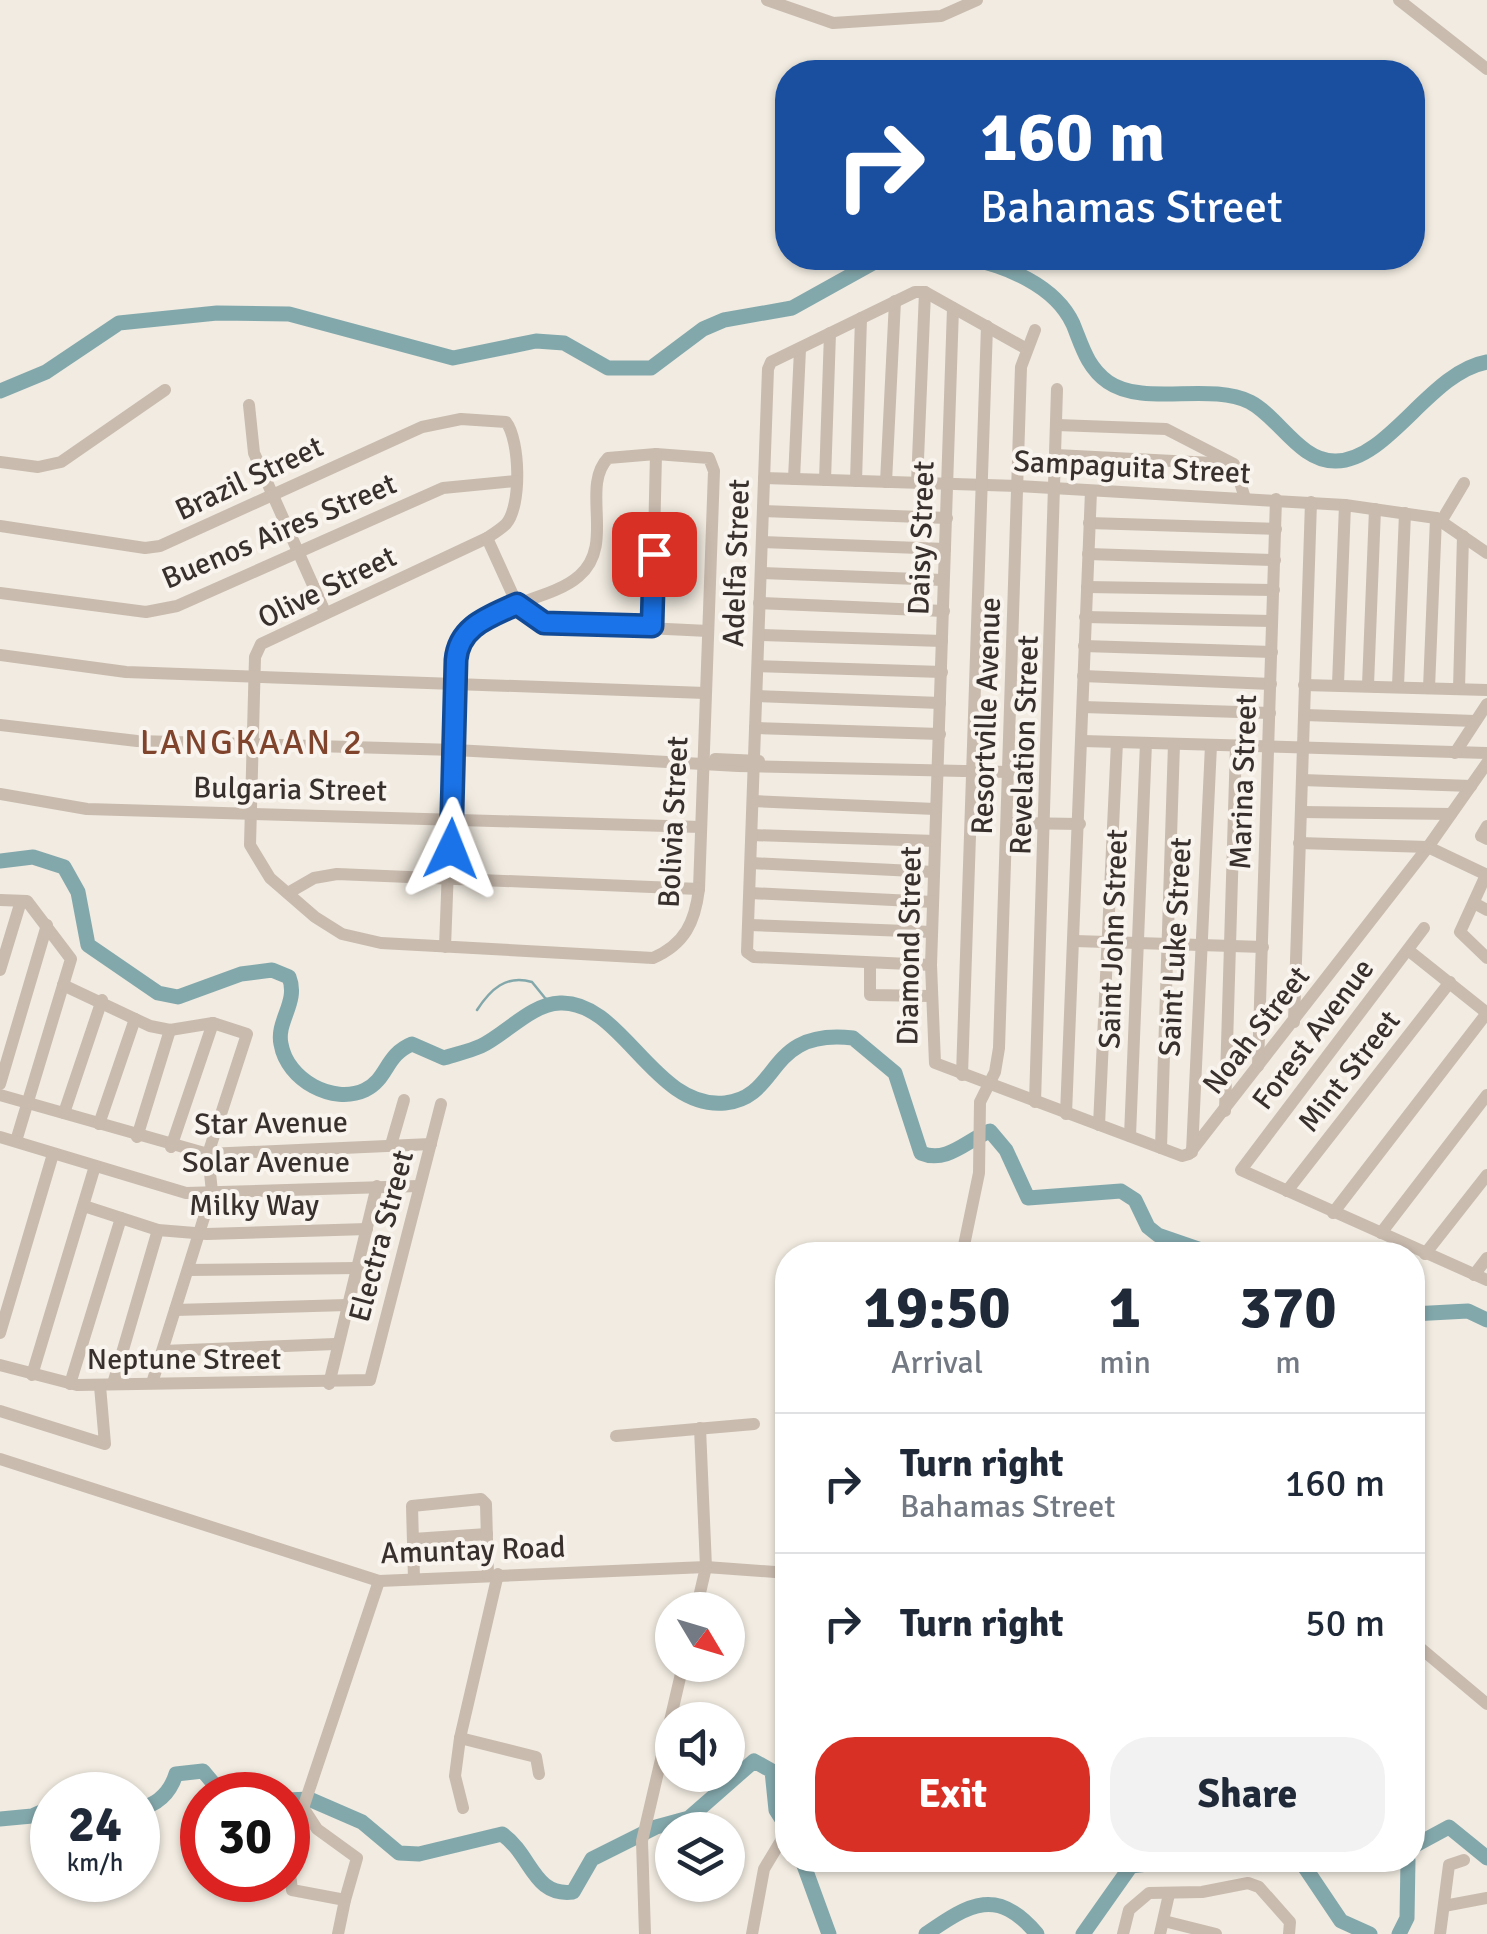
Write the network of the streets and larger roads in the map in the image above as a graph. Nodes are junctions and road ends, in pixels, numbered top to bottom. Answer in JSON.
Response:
{"nodes":[{"id":1,"x":767,"y":0,"type":"edge"},
{"id":2,"x":977,"y":0,"type":"edge"},
{"id":3,"x":1399,"y":0,"type":"edge"},
{"id":4,"x":1487,"y":69,"type":"edge"},
{"id":5,"x":924,"y":292,"type":"junction"},
{"id":6,"x":895,"y":302,"type":"junction"},
{"id":7,"x":953,"y":308,"type":"junction"},
{"id":8,"x":860,"y":318,"type":"junction"},
{"id":9,"x":987,"y":326,"type":"junction"},
{"id":10,"x":1035,"y":330,"type":"dead end"},
{"id":11,"x":830,"y":333,"type":"junction"},
{"id":12,"x":1025,"y":348,"type":"junction"},
{"id":13,"x":800,"y":349,"type":"junction"},
{"id":14,"x":1057,"y":389,"type":"dead end"},
{"id":15,"x":165,"y":390,"type":"dead end"},
{"id":16,"x":248,"y":404,"type":"dead end"},
{"id":17,"x":1056,"y":425,"type":"junction"},
{"id":18,"x":656,"y":454,"type":"junction"},
{"id":19,"x":1056,"y":455,"type":"junction"},
{"id":20,"x":0,"y":462,"type":"edge"},
{"id":21,"x":1234,"y":464,"type":"junction"},
{"id":22,"x":764,"y":478,"type":"junction"},
{"id":23,"x":794,"y":479,"type":"junction"},
{"id":24,"x":825,"y":480,"type":"junction"},
{"id":25,"x":516,"y":481,"type":"junction"},
{"id":26,"x":856,"y":481,"type":"junction"},
{"id":27,"x":886,"y":482,"type":"junction"},
{"id":28,"x":917,"y":483,"type":"junction"},
{"id":29,"x":1464,"y":483,"type":"dead end"},
{"id":30,"x":948,"y":484,"type":"junction"},
{"id":31,"x":981,"y":486,"type":"junction"},
{"id":32,"x":1018,"y":486,"type":"junction"},
{"id":33,"x":1057,"y":488,"type":"junction"},
{"id":34,"x":1090,"y":491,"type":"junction"},
{"id":35,"x":272,"y":492,"type":"junction"},
{"id":36,"x":1245,"y":498,"type":"junction"},
{"id":37,"x":1276,"y":499,"type":"junction"},
{"id":38,"x":1311,"y":502,"type":"junction"},
{"id":39,"x":1345,"y":505,"type":"junction"},
{"id":40,"x":1375,"y":509,"type":"junction"},
{"id":41,"x":763,"y":511,"type":"junction"},
{"id":42,"x":1405,"y":514,"type":"junction"},
{"id":43,"x":947,"y":518,"type":"junction"},
{"id":44,"x":1439,"y":519,"type":"junction"},
{"id":45,"x":1089,"y":523,"type":"junction"},
{"id":46,"x":0,"y":526,"type":"edge"},
{"id":47,"x":1276,"y":529,"type":"junction"},
{"id":48,"x":1463,"y":536,"type":"junction"},
{"id":49,"x":487,"y":538,"type":"junction"},
{"id":50,"x":762,"y":542,"type":"junction"},
{"id":51,"x":945,"y":549,"type":"junction"},
{"id":52,"x":1487,"y":552,"type":"edge"},
{"id":53,"x":297,"y":553,"type":"junction"},
{"id":54,"x":1088,"y":554,"type":"junction"},
{"id":55,"x":1275,"y":560,"type":"junction"},
{"id":56,"x":761,"y":572,"type":"junction"},
{"id":57,"x":943,"y":580,"type":"junction"},
{"id":58,"x":1087,"y":586,"type":"junction"},
{"id":59,"x":1274,"y":590,"type":"junction"},
{"id":60,"x":0,"y":593,"type":"edge"},
{"id":61,"x":517,"y":604,"type":"junction"},
{"id":62,"x":760,"y":604,"type":"junction"},
{"id":63,"x":944,"y":611,"type":"junction"},
{"id":64,"x":325,"y":612,"type":"junction"},
{"id":65,"x":1086,"y":617,"type":"junction"},
{"id":66,"x":1271,"y":621,"type":"junction"},
{"id":67,"x":652,"y":626,"type":"junction"},
{"id":68,"x":708,"y":631,"type":"junction"},
{"id":69,"x":758,"y":635,"type":"junction"},
{"id":70,"x":942,"y":641,"type":"junction"},
{"id":71,"x":1084,"y":646,"type":"junction"},
{"id":72,"x":1272,"y":652,"type":"junction"},
{"id":73,"x":0,"y":655,"type":"edge"},
{"id":74,"x":758,"y":666,"type":"junction"},
{"id":75,"x":942,"y":672,"type":"junction"},
{"id":76,"x":1084,"y":676,"type":"junction"},
{"id":77,"x":254,"y":678,"type":"junction"},
{"id":78,"x":457,"y":683,"type":"junction"},
{"id":79,"x":1271,"y":684,"type":"junction"},
{"id":80,"x":1338,"y":684,"type":"junction"},
{"id":81,"x":1304,"y":685,"type":"junction"},
{"id":82,"x":1368,"y":685,"type":"junction"},
{"id":83,"x":1398,"y":686,"type":"junction"},
{"id":84,"x":1429,"y":688,"type":"junction"},
{"id":85,"x":1459,"y":689,"type":"junction"},
{"id":86,"x":1487,"y":690,"type":"edge"},
{"id":87,"x":704,"y":693,"type":"junction"},
{"id":88,"x":757,"y":696,"type":"junction"},
{"id":89,"x":940,"y":703,"type":"junction"},
{"id":90,"x":1487,"y":704,"type":"edge"},
{"id":91,"x":1083,"y":707,"type":"junction"},
{"id":92,"x":1270,"y":713,"type":"junction"},
{"id":93,"x":1305,"y":715,"type":"junction"},
{"id":94,"x":1475,"y":722,"type":"junction"},
{"id":95,"x":0,"y":725,"type":"edge"},
{"id":96,"x":755,"y":728,"type":"junction"},
{"id":97,"x":940,"y":734,"type":"junction"},
{"id":98,"x":1083,"y":741,"type":"junction"},
{"id":99,"x":1117,"y":742,"type":"junction"},
{"id":100,"x":254,"y":743,"type":"junction"},
{"id":101,"x":1146,"y":744,"type":"junction"},
{"id":102,"x":1174,"y":744,"type":"junction"},
{"id":103,"x":1270,"y":744,"type":"junction"},
{"id":104,"x":1210,"y":745,"type":"junction"},
{"id":105,"x":1236,"y":746,"type":"junction"},
{"id":106,"x":1304,"y":749,"type":"junction"},
{"id":107,"x":455,"y":750,"type":"junction"},
{"id":108,"x":1455,"y":754,"type":"junction"},
{"id":109,"x":1487,"y":754,"type":"edge"},
{"id":110,"x":704,"y":762,"type":"junction"},
{"id":111,"x":758,"y":763,"type":"junction"},
{"id":112,"x":1487,"y":763,"type":"edge"},
{"id":113,"x":938,"y":770,"type":"junction"},
{"id":114,"x":972,"y":770,"type":"junction"},
{"id":115,"x":1009,"y":772,"type":"junction"},
{"id":116,"x":1302,"y":780,"type":"junction"},
{"id":117,"x":1471,"y":786,"type":"junction"},
{"id":118,"x":0,"y":794,"type":"edge"},
{"id":119,"x":753,"y":802,"type":"junction"},
{"id":120,"x":935,"y":809,"type":"junction"},
{"id":121,"x":1302,"y":812,"type":"junction"},
{"id":122,"x":250,"y":814,"type":"junction"},
{"id":123,"x":1451,"y":814,"type":"junction"},
{"id":124,"x":452,"y":818,"type":"junction"},
{"id":125,"x":1008,"y":823,"type":"junction"},
{"id":126,"x":1047,"y":823,"type":"junction"},
{"id":127,"x":1080,"y":824,"type":"junction"},
{"id":128,"x":701,"y":827,"type":"junction"},
{"id":129,"x":752,"y":835,"type":"junction"},
{"id":130,"x":935,"y":841,"type":"junction"},
{"id":131,"x":1299,"y":843,"type":"junction"},
{"id":132,"x":1428,"y":847,"type":"junction"},
{"id":133,"x":751,"y":863,"type":"junction"},
{"id":134,"x":934,"y":872,"type":"junction"},
{"id":135,"x":1487,"y":875,"type":"edge"},
{"id":136,"x":450,"y":881,"type":"junction"},
{"id":137,"x":699,"y":889,"type":"junction"},
{"id":138,"x":288,"y":893,"type":"junction"},
{"id":139,"x":750,"y":894,"type":"junction"},
{"id":140,"x":0,"y":900,"type":"edge"},
{"id":141,"x":21,"y":901,"type":"junction"},
{"id":142,"x":934,"y":902,"type":"junction"},
{"id":143,"x":1474,"y":903,"type":"junction"},
{"id":144,"x":1487,"y":910,"type":"edge"},
{"id":145,"x":46,"y":925,"type":"junction"},
{"id":146,"x":748,"y":925,"type":"junction"},
{"id":147,"x":1424,"y":928,"type":"dead end"},
{"id":148,"x":932,"y":932,"type":"junction"},
{"id":149,"x":1075,"y":941,"type":"junction"},
{"id":150,"x":1106,"y":942,"type":"junction"},
{"id":151,"x":1137,"y":943,"type":"junction"},
{"id":152,"x":1168,"y":944,"type":"junction"},
{"id":153,"x":1199,"y":945,"type":"junction"},
{"id":154,"x":1230,"y":946,"type":"junction"},
{"id":155,"x":445,"y":947,"type":"junction"},
{"id":156,"x":1263,"y":947,"type":"junction"},
{"id":157,"x":1408,"y":950,"type":"junction"},
{"id":158,"x":1485,"y":951,"type":"edge"},
{"id":159,"x":870,"y":963,"type":"junction"},
{"id":160,"x":931,"y":965,"type":"junction"},
{"id":161,"x":0,"y":970,"type":"edge"},
{"id":162,"x":1450,"y":982,"type":"junction"},
{"id":163,"x":63,"y":985,"type":"junction"},
{"id":164,"x":931,"y":996,"type":"junction"},
{"id":165,"x":102,"y":1000,"type":"junction"},
{"id":166,"x":1487,"y":1012,"type":"edge"},
{"id":167,"x":135,"y":1019,"type":"junction"},
{"id":168,"x":1294,"y":1022,"type":"junction"},
{"id":169,"x":213,"y":1023,"type":"junction"},
{"id":170,"x":170,"y":1030,"type":"junction"},
{"id":171,"x":1258,"y":1067,"type":"junction"},
{"id":172,"x":962,"y":1075,"type":"junction"},
{"id":173,"x":0,"y":1084,"type":"edge"},
{"id":174,"x":990,"y":1086,"type":"junction"},
{"id":175,"x":1487,"y":1095,"type":"edge"},
{"id":176,"x":0,"y":1096,"type":"edge"},
{"id":177,"x":404,"y":1100,"type":"dead end"},
{"id":178,"x":1036,"y":1102,"type":"junction"},
{"id":179,"x":441,"y":1104,"type":"dead end"},
{"id":180,"x":30,"y":1105,"type":"junction"},
{"id":181,"x":1225,"y":1111,"type":"junction"},
{"id":182,"x":64,"y":1114,"type":"junction"},
{"id":183,"x":1066,"y":1114,"type":"junction"},
{"id":184,"x":99,"y":1124,"type":"junction"},
{"id":185,"x":1099,"y":1125,"type":"junction"},
{"id":186,"x":1130,"y":1136,"type":"junction"},
{"id":187,"x":0,"y":1137,"type":"edge"},
{"id":188,"x":137,"y":1137,"type":"junction"},
{"id":189,"x":16,"y":1141,"type":"junction"},
{"id":190,"x":431,"y":1144,"type":"junction"},
{"id":191,"x":171,"y":1146,"type":"junction"},
{"id":192,"x":392,"y":1146,"type":"junction"},
{"id":193,"x":1161,"y":1148,"type":"junction"},
{"id":194,"x":1192,"y":1152,"type":"junction"},
{"id":195,"x":53,"y":1154,"type":"junction"},
{"id":196,"x":208,"y":1154,"type":"junction"},
{"id":197,"x":94,"y":1166,"type":"junction"},
{"id":198,"x":1487,"y":1175,"type":"edge"},
{"id":199,"x":377,"y":1186,"type":"junction"},
{"id":200,"x":419,"y":1186,"type":"junction"},
{"id":201,"x":1287,"y":1191,"type":"junction"},
{"id":202,"x":212,"y":1192,"type":"junction"},
{"id":203,"x":84,"y":1206,"type":"junction"},
{"id":204,"x":1333,"y":1212,"type":"junction"},
{"id":205,"x":121,"y":1218,"type":"junction"},
{"id":206,"x":367,"y":1229,"type":"junction"},
{"id":207,"x":158,"y":1230,"type":"junction"},
{"id":208,"x":199,"y":1233,"type":"junction"},
{"id":209,"x":1381,"y":1233,"type":"junction"},
{"id":210,"x":965,"y":1242,"type":"edge"},
{"id":211,"x":1400,"y":1242,"type":"edge"},
{"id":212,"x":1426,"y":1254,"type":"joint"},
{"id":213,"x":1487,"y":1258,"type":"edge"},
{"id":214,"x":358,"y":1268,"type":"junction"},
{"id":215,"x":188,"y":1270,"type":"junction"},
{"id":216,"x":1480,"y":1278,"type":"edge"},
{"id":217,"x":347,"y":1306,"type":"junction"},
{"id":218,"x":175,"y":1310,"type":"junction"},
{"id":219,"x":0,"y":1332,"type":"edge"},
{"id":220,"x":335,"y":1344,"type":"junction"},
{"id":221,"x":163,"y":1351,"type":"junction"},
{"id":222,"x":0,"y":1365,"type":"edge"},
{"id":223,"x":32,"y":1374,"type":"junction"},
{"id":224,"x":370,"y":1380,"type":"joint"},
{"id":225,"x":70,"y":1384,"type":"junction"},
{"id":226,"x":152,"y":1384,"type":"junction"},
{"id":227,"x":329,"y":1384,"type":"junction"},
{"id":228,"x":106,"y":1385,"type":"junction"},
{"id":229,"x":0,"y":1410,"type":"edge"},
{"id":230,"x":754,"y":1424,"type":"dead end"},
{"id":231,"x":700,"y":1428,"type":"junction"},
{"id":232,"x":616,"y":1436,"type":"dead end"},
{"id":233,"x":0,"y":1459,"type":"edge"},
{"id":234,"x":487,"y":1534,"type":"junction"},
{"id":235,"x":413,"y":1538,"type":"junction"},
{"id":236,"x":706,"y":1567,"type":"junction"},
{"id":237,"x":775,"y":1572,"type":"edge"},
{"id":238,"x":493,"y":1574,"type":"junction"},
{"id":239,"x":414,"y":1579,"type":"junction"},
{"id":240,"x":379,"y":1581,"type":"junction"},
{"id":241,"x":700,"y":1592,"type":"edge"},
{"id":242,"x":1425,"y":1651,"type":"edge"},
{"id":243,"x":679,"y":1682,"type":"edge"},
{"id":244,"x":1486,"y":1700,"type":"edge"},
{"id":245,"x":460,"y":1738,"type":"junction"},
{"id":246,"x":539,"y":1774,"type":"dead end"},
{"id":247,"x":310,"y":1794,"type":"edge"},
{"id":248,"x":463,"y":1808,"type":"dead end"},
{"id":249,"x":310,"y":1811,"type":"edge"},
{"id":250,"x":775,"y":1848,"type":"edge"},
{"id":251,"x":1464,"y":1860,"type":"dead end"},
{"id":252,"x":310,"y":1893,"type":"edge"},
{"id":253,"x":1170,"y":1894,"type":"junction"},
{"id":254,"x":1487,"y":1898,"type":"edge"},
{"id":255,"x":346,"y":1900,"type":"junction"},
{"id":256,"x":1444,"y":1906,"type":"junction"},
{"id":257,"x":1162,"y":1928,"type":"edge"},
{"id":258,"x":338,"y":1934,"type":"edge"},
{"id":259,"x":645,"y":1934,"type":"edge"},
{"id":260,"x":752,"y":1934,"type":"edge"},
{"id":261,"x":1123,"y":1934,"type":"edge"},
{"id":262,"x":1216,"y":1934,"type":"edge"},
{"id":263,"x":1289,"y":1934,"type":"edge"},
{"id":264,"x":1440,"y":1934,"type":"edge"}],
"edges":[{"from":1,"to":2,"type":"street"},
{"from":3,"to":4,"type":"street"},
{"from":5,"to":6,"type":"street"},
{"from":5,"to":7,"type":"street"},
{"from":5,"to":28,"type":"street"},
{"from":6,"to":8,"type":"street"},
{"from":6,"to":27,"type":"street"},
{"from":7,"to":9,"type":"street"},
{"from":7,"to":30,"type":"street","name":"Daisy Street"},
{"from":8,"to":11,"type":"street"},
{"from":8,"to":26,"type":"street"},
{"from":9,"to":12,"type":"street"},
{"from":9,"to":31,"type":"street"},
{"from":10,"to":12,"type":"street"},
{"from":11,"to":13,"type":"street"},
{"from":11,"to":24,"type":"street"},
{"from":12,"to":32,"type":"street","name":"Resortville Avenue"},
{"from":13,"to":22,"type":"street","name":"Adelfa Street"},
{"from":13,"to":23,"type":"street"},
{"from":14,"to":17,"type":"street","name":"Revelation Street"},
{"from":15,"to":20,"type":"street"},
{"from":16,"to":35,"type":"street"},
{"from":17,"to":19,"type":"street","name":"Revelation Street"},
{"from":17,"to":21,"type":"street"},
{"from":18,"to":61,"type":"street"},
{"from":18,"to":67,"type":"street"},
{"from":18,"to":68,"type":"street","name":"Bolivia Street"},
{"from":19,"to":21,"type":"street"},
{"from":19,"to":33,"type":"street","name":"Revelation Street"},
{"from":21,"to":36,"type":"street"},
{"from":22,"to":23,"type":"street","name":"Sampaguita Street"},
{"from":22,"to":41,"type":"street","name":"Adelfa Street"},
{"from":23,"to":24,"type":"street","name":"Sampaguita Street"},
{"from":24,"to":26,"type":"street","name":"Sampaguita Street"},
{"from":25,"to":35,"type":"street","name":"Brazil Street"},
{"from":25,"to":49,"type":"street"},
{"from":25,"to":53,"type":"street","name":"Buenos Aires Street"},
{"from":26,"to":27,"type":"street","name":"Sampaguita Street"},
{"from":27,"to":28,"type":"street","name":"Sampaguita Street"},
{"from":28,"to":30,"type":"street","name":"Sampaguita Street"},
{"from":29,"to":44,"type":"street"},
{"from":30,"to":31,"type":"street","name":"Sampaguita Street"},
{"from":30,"to":43,"type":"street","name":"Daisy Street"},
{"from":31,"to":32,"type":"street","name":"Sampaguita Street"},
{"from":31,"to":114,"type":"street"},
{"from":32,"to":33,"type":"street","name":"Sampaguita Street"},
{"from":32,"to":115,"type":"street","name":"Resortville Avenue"},
{"from":33,"to":34,"type":"street","name":"Sampaguita Street"},
{"from":33,"to":126,"type":"street","name":"Revelation Street"},
{"from":34,"to":36,"type":"street","name":"Sampaguita Street"},
{"from":34,"to":45,"type":"street"},
{"from":35,"to":46,"type":"street","name":"Brazil Street"},
{"from":35,"to":53,"type":"street"},
{"from":36,"to":37,"type":"street","name":"Sampaguita Street"},
{"from":37,"to":38,"type":"street","name":"Sampaguita Street"},
{"from":37,"to":47,"type":"street","name":"Marina Street"},
{"from":38,"to":39,"type":"street","name":"Sampaguita Street"},
{"from":38,"to":81,"type":"street"},
{"from":39,"to":40,"type":"street","name":"Sampaguita Street"},
{"from":39,"to":80,"type":"street"},
{"from":40,"to":42,"type":"street","name":"Sampaguita Street"},
{"from":40,"to":82,"type":"street"},
{"from":41,"to":43,"type":"street"},
{"from":41,"to":50,"type":"street","name":"Adelfa Street"},
{"from":42,"to":44,"type":"street","name":"Sampaguita Street"},
{"from":42,"to":83,"type":"street"},
{"from":43,"to":51,"type":"street","name":"Daisy Street"},
{"from":44,"to":48,"type":"street","name":"Sampaguita Street"},
{"from":44,"to":84,"type":"street"},
{"from":45,"to":47,"type":"street"},
{"from":45,"to":54,"type":"street"},
{"from":47,"to":55,"type":"street","name":"Marina Street"},
{"from":48,"to":52,"type":"street","name":"Sampaguita Street"},
{"from":48,"to":85,"type":"street"},
{"from":49,"to":61,"type":"street"},
{"from":49,"to":64,"type":"street","name":"Olive Street"},
{"from":50,"to":51,"type":"street"},
{"from":50,"to":56,"type":"street","name":"Adelfa Street"},
{"from":51,"to":57,"type":"street","name":"Daisy Street"},
{"from":53,"to":60,"type":"street","name":"Buenos Aires Street"},
{"from":53,"to":64,"type":"street"},
{"from":54,"to":55,"type":"street"},
{"from":54,"to":58,"type":"street"},
{"from":55,"to":59,"type":"street","name":"Marina Street"},
{"from":56,"to":57,"type":"street"},
{"from":56,"to":62,"type":"street","name":"Adelfa Street"},
{"from":57,"to":63,"type":"street","name":"Daisy Street"},
{"from":58,"to":59,"type":"street"},
{"from":58,"to":65,"type":"street"},
{"from":59,"to":66,"type":"street","name":"Marina Street"},
{"from":61,"to":67,"type":"street"},
{"from":61,"to":78,"type":"street"},
{"from":62,"to":63,"type":"street"},
{"from":62,"to":69,"type":"street","name":"Adelfa Street"},
{"from":63,"to":70,"type":"street","name":"Daisy Street"},
{"from":64,"to":77,"type":"street","name":"Olive Street"},
{"from":65,"to":66,"type":"street"},
{"from":65,"to":71,"type":"street"},
{"from":66,"to":72,"type":"street","name":"Marina Street"},
{"from":67,"to":68,"type":"street"},
{"from":68,"to":87,"type":"street","name":"Bolivia Street"},
{"from":69,"to":70,"type":"street"},
{"from":69,"to":74,"type":"street","name":"Adelfa Street"},
{"from":70,"to":75,"type":"street","name":"Daisy Street"},
{"from":71,"to":72,"type":"street"},
{"from":71,"to":76,"type":"street"},
{"from":72,"to":79,"type":"street","name":"Marina Street"},
{"from":73,"to":77,"type":"street"},
{"from":74,"to":75,"type":"street"},
{"from":74,"to":88,"type":"street","name":"Adelfa Street"},
{"from":75,"to":89,"type":"street","name":"Daisy Street"},
{"from":76,"to":79,"type":"street"},
{"from":76,"to":91,"type":"street"},
{"from":77,"to":78,"type":"street"},
{"from":77,"to":100,"type":"street","name":"Olive Street"},
{"from":78,"to":87,"type":"street"},
{"from":78,"to":107,"type":"street"},
{"from":79,"to":92,"type":"street","name":"Marina Street"},
{"from":80,"to":81,"type":"street"},
{"from":80,"to":82,"type":"street"},
{"from":81,"to":93,"type":"street"},
{"from":82,"to":83,"type":"street"},
{"from":83,"to":84,"type":"street"},
{"from":84,"to":85,"type":"street"},
{"from":85,"to":86,"type":"street"},
{"from":87,"to":110,"type":"street","name":"Bolivia Street"},
{"from":88,"to":89,"type":"street"},
{"from":88,"to":96,"type":"street","name":"Adelfa Street"},
{"from":89,"to":97,"type":"street","name":"Daisy Street"},
{"from":90,"to":94,"type":"street"},
{"from":91,"to":92,"type":"street"},
{"from":91,"to":98,"type":"street"},
{"from":92,"to":103,"type":"street","name":"Marina Street"},
{"from":93,"to":94,"type":"street"},
{"from":93,"to":106,"type":"street"},
{"from":94,"to":108,"type":"street"},
{"from":95,"to":100,"type":"street"},
{"from":96,"to":97,"type":"street"},
{"from":96,"to":111,"type":"street","name":"Adelfa Street"},
{"from":97,"to":113,"type":"street","name":"Daisy Street"},
{"from":98,"to":99,"type":"street"},
{"from":98,"to":127,"type":"street"},
{"from":99,"to":101,"type":"street"},
{"from":99,"to":150,"type":"street"},
{"from":100,"to":107,"type":"street"},
{"from":100,"to":122,"type":"street","name":"Olive Street"},
{"from":101,"to":102,"type":"street"},
{"from":101,"to":151,"type":"street","name":"Saint John Street"},
{"from":102,"to":104,"type":"street"},
{"from":102,"to":152,"type":"street"},
{"from":103,"to":105,"type":"street"},
{"from":103,"to":106,"type":"street"},
{"from":103,"to":156,"type":"street","name":"Marina Street"},
{"from":104,"to":105,"type":"street"},
{"from":104,"to":153,"type":"street","name":"Saint Luke Street"},
{"from":105,"to":154,"type":"street"},
{"from":106,"to":108,"type":"street"},
{"from":106,"to":116,"type":"street"},
{"from":107,"to":110,"type":"street"},
{"from":107,"to":124,"type":"street"},
{"from":108,"to":109,"type":"street"},
{"from":110,"to":111,"type":"street"},
{"from":110,"to":128,"type":"street","name":"Bolivia Street"},
{"from":111,"to":113,"type":"street"},
{"from":111,"to":119,"type":"street","name":"Adelfa Street"},
{"from":112,"to":117,"type":"street","name":"Noah Street"},
{"from":113,"to":114,"type":"street"},
{"from":113,"to":120,"type":"street","name":"Diamond Street"},
{"from":114,"to":115,"type":"street"},
{"from":114,"to":172,"type":"street"},
{"from":115,"to":125,"type":"street","name":"Resortville Avenue"},
{"from":116,"to":117,"type":"street"},
{"from":116,"to":121,"type":"street"},
{"from":117,"to":123,"type":"street","name":"Noah Street"},
{"from":118,"to":122,"type":"street","name":"Bulgaria Street"},
{"from":119,"to":120,"type":"street"},
{"from":119,"to":129,"type":"street","name":"Adelfa Street"},
{"from":120,"to":130,"type":"street","name":"Diamond Street"},
{"from":121,"to":123,"type":"street"},
{"from":121,"to":131,"type":"street"},
{"from":122,"to":124,"type":"street","name":"Bulgaria Street"},
{"from":122,"to":138,"type":"street","name":"Olive Street"},
{"from":123,"to":132,"type":"street","name":"Noah Street"},
{"from":124,"to":128,"type":"street","name":"Bulgaria Street"},
{"from":124,"to":136,"type":"street"},
{"from":125,"to":126,"type":"street"},
{"from":125,"to":174,"type":"street","name":"Resortville Avenue"},
{"from":126,"to":127,"type":"street"},
{"from":126,"to":178,"type":"street","name":"Revelation Street"},
{"from":127,"to":149,"type":"street"},
{"from":128,"to":137,"type":"street","name":"Bolivia Street"},
{"from":129,"to":130,"type":"street"},
{"from":129,"to":133,"type":"street","name":"Adelfa Street"},
{"from":130,"to":134,"type":"street","name":"Diamond Street"},
{"from":131,"to":132,"type":"street"},
{"from":131,"to":168,"type":"street"},
{"from":132,"to":135,"type":"street"},
{"from":132,"to":168,"type":"street","name":"Noah Street"},
{"from":133,"to":134,"type":"street"},
{"from":133,"to":139,"type":"street","name":"Adelfa Street"},
{"from":134,"to":142,"type":"street","name":"Diamond Street"},
{"from":135,"to":143,"type":"street"},
{"from":136,"to":137,"type":"street"},
{"from":136,"to":138,"type":"street"},
{"from":136,"to":155,"type":"street"},
{"from":137,"to":155,"type":"street","name":"Bolivia Street"},
{"from":138,"to":155,"type":"street","name":"Bolivia Street"},
{"from":139,"to":142,"type":"street"},
{"from":139,"to":146,"type":"street","name":"Adelfa Street"},
{"from":140,"to":141,"type":"street"},
{"from":141,"to":145,"type":"street"},
{"from":141,"to":161,"type":"street"},
{"from":142,"to":148,"type":"street","name":"Diamond Street"},
{"from":143,"to":144,"type":"street"},
{"from":143,"to":158,"type":"street"},
{"from":145,"to":163,"type":"street"},
{"from":145,"to":173,"type":"street"},
{"from":146,"to":148,"type":"street"},
{"from":146,"to":159,"type":"street","name":"Adelfa Street"},
{"from":147,"to":157,"type":"street","name":"Forest Avenue"},
{"from":148,"to":160,"type":"street","name":"Diamond Street"},
{"from":149,"to":150,"type":"street"},
{"from":149,"to":183,"type":"street"},
{"from":150,"to":151,"type":"street"},
{"from":150,"to":185,"type":"street"},
{"from":151,"to":152,"type":"street"},
{"from":151,"to":186,"type":"street","name":"Saint John Street"},
{"from":152,"to":153,"type":"street"},
{"from":152,"to":193,"type":"street"},
{"from":153,"to":154,"type":"street"},
{"from":153,"to":194,"type":"street","name":"Saint Luke Street"},
{"from":154,"to":156,"type":"street"},
{"from":154,"to":181,"type":"street"},
{"from":156,"to":171,"type":"street","name":"Marina Street"},
{"from":157,"to":162,"type":"street"},
{"from":157,"to":201,"type":"street","name":"Forest Avenue"},
{"from":159,"to":160,"type":"street"},
{"from":159,"to":164,"type":"street"},
{"from":160,"to":164,"type":"street","name":"Diamond Street"},
{"from":162,"to":166,"type":"street"},
{"from":162,"to":201,"type":"street","name":"Mint Street"},
{"from":163,"to":165,"type":"street"},
{"from":163,"to":180,"type":"street"},
{"from":164,"to":172,"type":"street","name":"Diamond Street"},
{"from":165,"to":167,"type":"street"},
{"from":165,"to":182,"type":"street"},
{"from":166,"to":204,"type":"street"},
{"from":167,"to":170,"type":"street"},
{"from":167,"to":184,"type":"street"},
{"from":168,"to":171,"type":"street","name":"Noah Street"},
{"from":169,"to":170,"type":"street"},
{"from":169,"to":191,"type":"street"},
{"from":169,"to":196,"type":"street"},
{"from":170,"to":188,"type":"street"},
{"from":171,"to":181,"type":"street","name":"Noah Street"},
{"from":172,"to":174,"type":"street","name":"Diamond Street"},
{"from":174,"to":178,"type":"street"},
{"from":174,"to":210,"type":"street","name":"Resortville Avenue"},
{"from":175,"to":209,"type":"street"},
{"from":176,"to":180,"type":"street","name":"Star Avenue"},
{"from":177,"to":192,"type":"street"},
{"from":178,"to":183,"type":"street"},
{"from":179,"to":190,"type":"street","name":"Electra Street"},
{"from":180,"to":182,"type":"street","name":"Star Avenue"},
{"from":180,"to":189,"type":"street"},
{"from":181,"to":194,"type":"street","name":"Noah Street"},
{"from":182,"to":184,"type":"street","name":"Star Avenue"},
{"from":183,"to":185,"type":"street"},
{"from":184,"to":188,"type":"street","name":"Star Avenue"},
{"from":185,"to":186,"type":"street"},
{"from":186,"to":193,"type":"street"},
{"from":187,"to":189,"type":"street","name":"Solar Avenue"},
{"from":188,"to":191,"type":"street","name":"Star Avenue"},
{"from":189,"to":195,"type":"street","name":"Solar Avenue"},
{"from":190,"to":192,"type":"street","name":"Star Avenue"},
{"from":190,"to":200,"type":"street","name":"Electra Street"},
{"from":191,"to":196,"type":"street","name":"Star Avenue"},
{"from":192,"to":196,"type":"street","name":"Star Avenue"},
{"from":193,"to":194,"type":"street"},
{"from":195,"to":197,"type":"street","name":"Solar Avenue"},
{"from":195,"to":219,"type":"street"},
{"from":196,"to":202,"type":"street"},
{"from":197,"to":202,"type":"street","name":"Solar Avenue"},
{"from":197,"to":203,"type":"street"},
{"from":198,"to":212,"type":"street"},
{"from":199,"to":200,"type":"street","name":"Solar Avenue"},
{"from":199,"to":202,"type":"street","name":"Solar Avenue"},
{"from":199,"to":206,"type":"street"},
{"from":200,"to":224,"type":"street","name":"Electra Street"},
{"from":201,"to":204,"type":"street"},
{"from":202,"to":208,"type":"street"},
{"from":203,"to":205,"type":"street","name":"Milky Way"},
{"from":203,"to":223,"type":"street"},
{"from":204,"to":209,"type":"street"},
{"from":205,"to":207,"type":"street","name":"Milky Way"},
{"from":205,"to":225,"type":"street"},
{"from":206,"to":208,"type":"street","name":"Milky Way"},
{"from":206,"to":214,"type":"street"},
{"from":207,"to":208,"type":"street","name":"Milky Way"},
{"from":207,"to":228,"type":"street"},
{"from":208,"to":215,"type":"street"},
{"from":209,"to":211,"type":"street"},
{"from":212,"to":216,"type":"street"},
{"from":213,"to":216,"type":"street"},
{"from":214,"to":215,"type":"street"},
{"from":214,"to":217,"type":"street"},
{"from":215,"to":218,"type":"street"},
{"from":217,"to":218,"type":"street"},
{"from":217,"to":220,"type":"street"},
{"from":218,"to":221,"type":"street"},
{"from":220,"to":221,"type":"street"},
{"from":220,"to":227,"type":"street"},
{"from":221,"to":226,"type":"street"},
{"from":222,"to":223,"type":"street","name":"Neptune Street"},
{"from":223,"to":225,"type":"street","name":"Neptune Street"},
{"from":224,"to":227,"type":"street","name":"Neptune Street"},
{"from":225,"to":228,"type":"street","name":"Neptune Street"},
{"from":226,"to":227,"type":"street","name":"Neptune Street"},
{"from":226,"to":228,"type":"street","name":"Neptune Street"},
{"from":228,"to":229,"type":"street"},
{"from":230,"to":231,"type":"street"},
{"from":231,"to":232,"type":"street"},
{"from":231,"to":236,"type":"street"},
{"from":233,"to":240,"type":"street","name":"Amuntay Road"},
{"from":234,"to":235,"type":"street"},
{"from":234,"to":235,"type":"street"},
{"from":234,"to":238,"type":"street"},
{"from":235,"to":239,"type":"street"},
{"from":236,"to":237,"type":"street","name":"Amuntay Road"},
{"from":236,"to":238,"type":"street","name":"Amuntay Road"},
{"from":236,"to":241,"type":"street"},
{"from":238,"to":239,"type":"street","name":"Amuntay Road"},
{"from":238,"to":245,"type":"street"},
{"from":239,"to":240,"type":"street","name":"Amuntay Road"},
{"from":240,"to":247,"type":"street"},
{"from":242,"to":244,"type":"street"},
{"from":243,"to":259,"type":"street"},
{"from":245,"to":246,"type":"street"},
{"from":245,"to":248,"type":"street"},
{"from":249,"to":255,"type":"street"},
{"from":250,"to":260,"type":"street"},
{"from":251,"to":256,"type":"street"},
{"from":252,"to":255,"type":"street"},
{"from":253,"to":257,"type":"street"},
{"from":253,"to":261,"type":"street"},
{"from":253,"to":263,"type":"street"},
{"from":254,"to":256,"type":"street"},
{"from":255,"to":258,"type":"street"},
{"from":256,"to":264,"type":"street"},
{"from":257,"to":262,"type":"street"}]}
